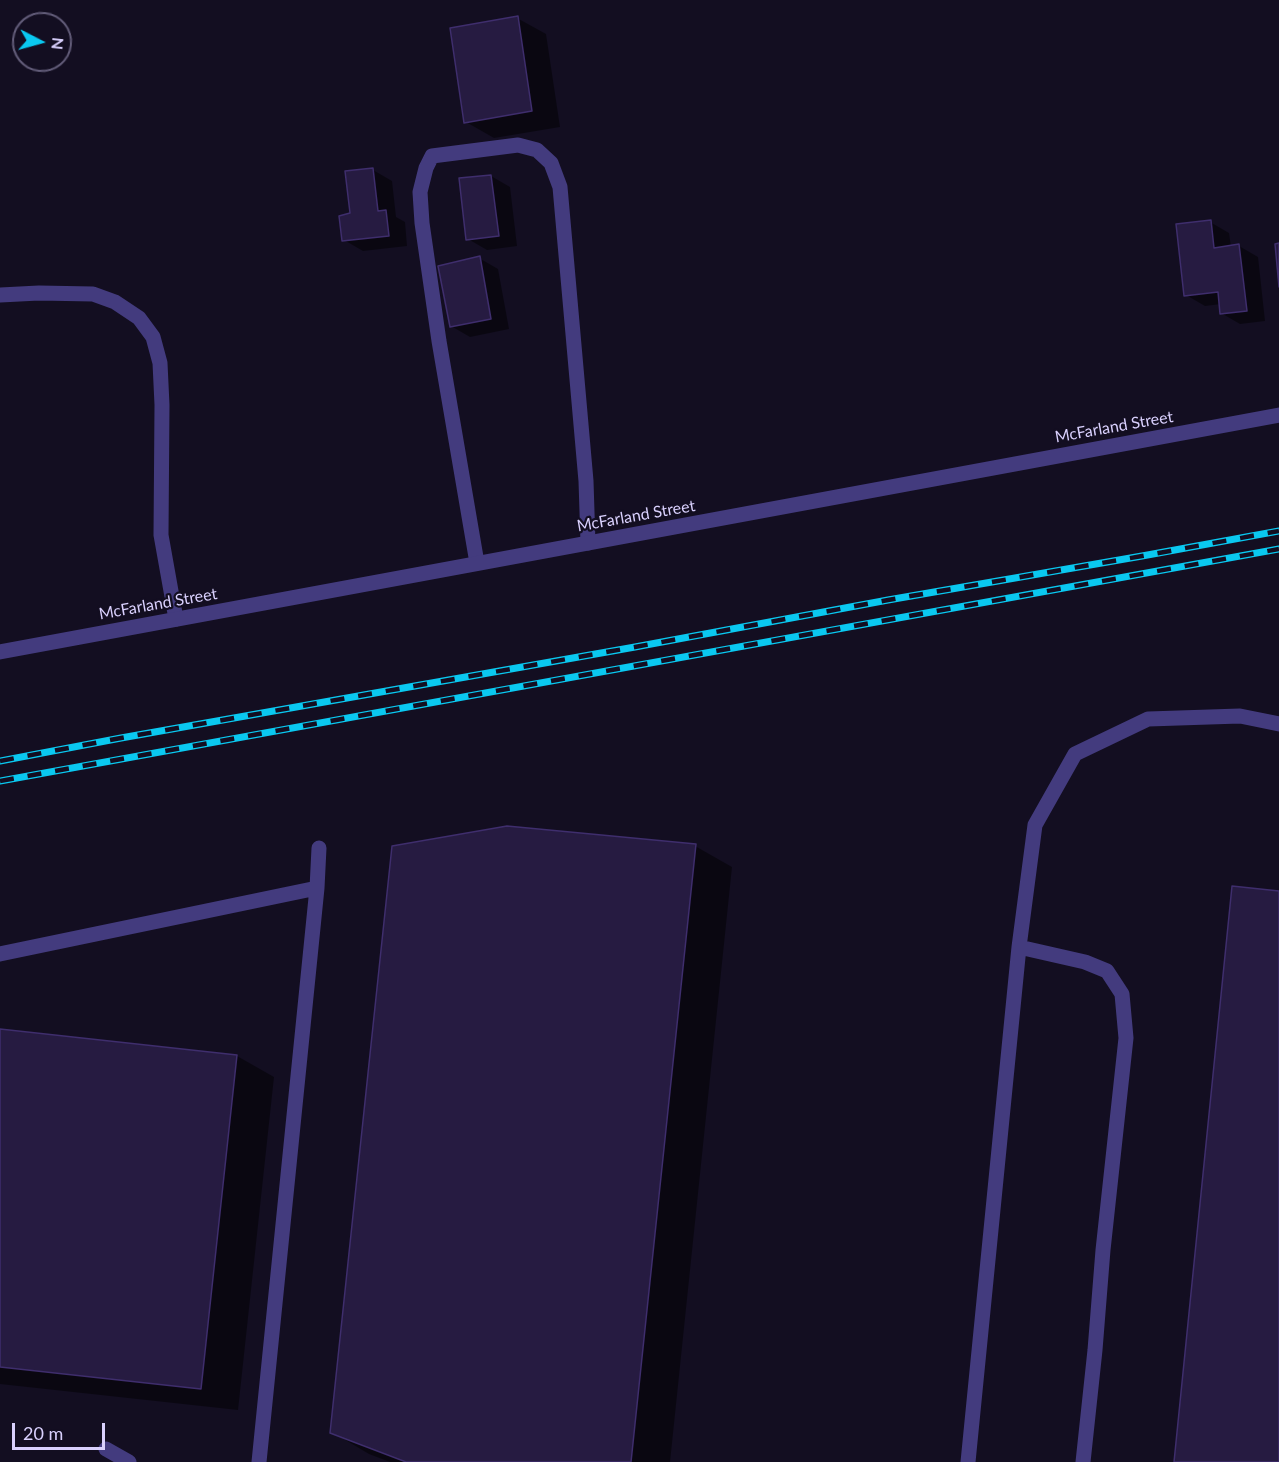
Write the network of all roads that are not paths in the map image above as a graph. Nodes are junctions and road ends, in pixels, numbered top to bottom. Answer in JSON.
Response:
{"nodes":[{"id":1,"x":0,"y":295,"type":"edge"},
{"id":2,"x":1279,"y":415,"type":"edge"},
{"id":3,"x":588,"y":543,"type":"junction"},
{"id":4,"x":477,"y":563,"type":"junction"},
{"id":5,"x":176,"y":619,"type":"junction"},
{"id":6,"x":0,"y":651,"type":"edge"},
{"id":7,"x":1279,"y":724,"type":"edge"},
{"id":8,"x":319,"y":848,"type":"dead end"},
{"id":9,"x":317,"y":888,"type":"junction"},
{"id":10,"x":1019,"y":947,"type":"junction"},
{"id":11,"x":0,"y":954,"type":"edge"},
{"id":12,"x":106,"y":1449,"type":"dead end"},
{"id":13,"x":129,"y":1462,"type":"edge"},
{"id":14,"x":259,"y":1462,"type":"edge"},
{"id":15,"x":968,"y":1462,"type":"edge"},
{"id":16,"x":1083,"y":1462,"type":"edge"}],
"edges":[{"from":1,"to":5,"type":"street"},
{"from":2,"to":3,"type":"street","name":"McFarland Street"},
{"from":3,"to":4,"type":"street","name":"McFarland Street"},
{"from":3,"to":4,"type":"street"},
{"from":4,"to":5,"type":"street","name":"McFarland Street"},
{"from":5,"to":6,"type":"street","name":"McFarland Street"},
{"from":7,"to":10,"type":"street"},
{"from":8,"to":9,"type":"street"},
{"from":9,"to":11,"type":"street"},
{"from":9,"to":14,"type":"street"},
{"from":10,"to":15,"type":"street"},
{"from":10,"to":16,"type":"street"},
{"from":12,"to":13,"type":"street"}]}
